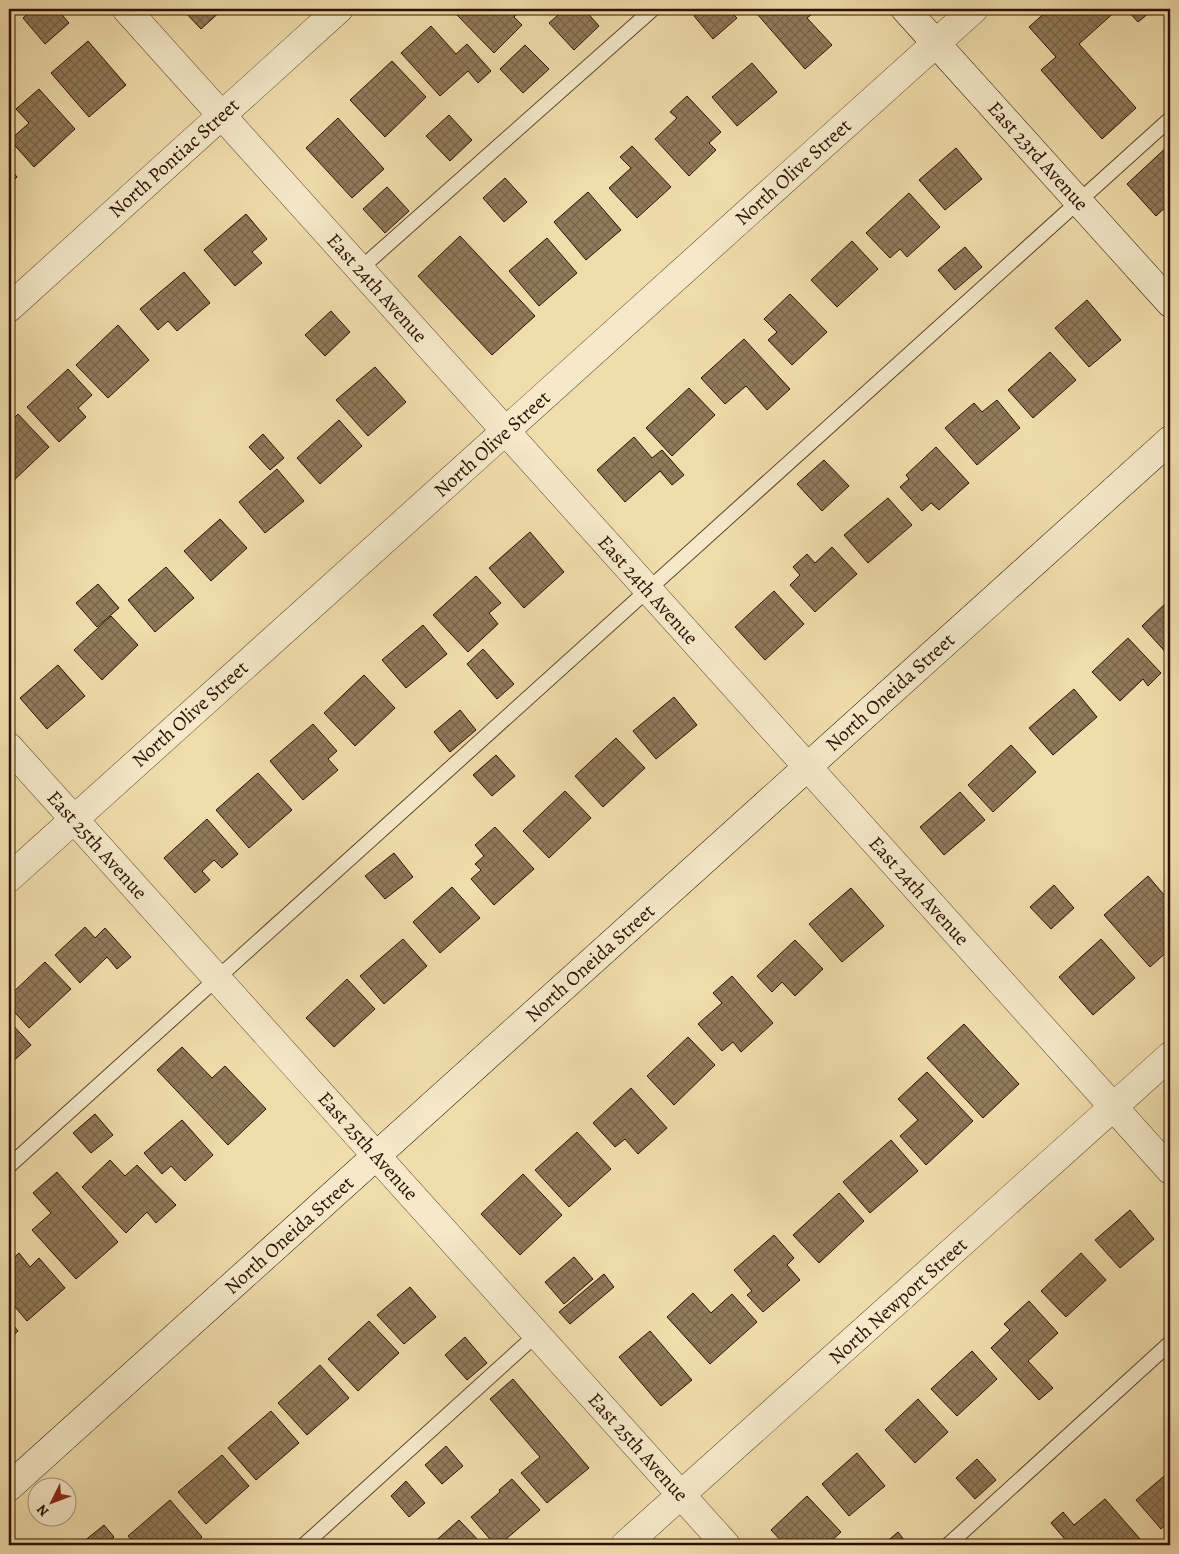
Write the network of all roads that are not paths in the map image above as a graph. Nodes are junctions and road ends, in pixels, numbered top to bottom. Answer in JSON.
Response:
{"nodes":[{"id":1,"x":126,"y":9,"type":"edge"},
{"id":2,"x":339,"y":9,"type":"edge"},
{"id":3,"x":653,"y":9,"type":"edge"},
{"id":4,"x":905,"y":9,"type":"edge"},
{"id":5,"x":974,"y":9,"type":"edge"},
{"id":6,"x":936,"y":43,"type":"junction"},
{"id":7,"x":222,"y":115,"type":"junction"},
{"id":8,"x":1170,"y":119,"type":"edge"},
{"id":9,"x":1079,"y":202,"type":"junction"},
{"id":10,"x":360,"y":269,"type":"junction"},
{"id":11,"x":1170,"y":304,"type":"edge"},
{"id":12,"x":9,"y":308,"type":"edge"},
{"id":13,"x":506,"y":432,"type":"junction"},
{"id":14,"x":1170,"y":440,"type":"edge"},
{"id":15,"x":648,"y":590,"type":"junction"},
{"id":16,"x":9,"y":747,"type":"edge"},
{"id":17,"x":807,"y":767,"type":"junction"},
{"id":18,"x":74,"y":819,"type":"junction"},
{"id":19,"x":9,"y":878,"type":"edge"},
{"id":20,"x":217,"y":978,"type":"junction"},
{"id":21,"x":1170,"y":1056,"type":"edge"},
{"id":22,"x":1114,"y":1108,"type":"junction"},
{"id":23,"x":376,"y":1156,"type":"junction"},
{"id":24,"x":9,"y":1166,"type":"edge"},
{"id":25,"x":1170,"y":1170,"type":"edge"},
{"id":26,"x":537,"y":1334,"type":"junction"},
{"id":27,"x":1170,"y":1343,"type":"edge"},
{"id":28,"x":9,"y":1487,"type":"edge"},
{"id":29,"x":681,"y":1495,"type":"junction"},
{"id":30,"x":304,"y":1545,"type":"edge"},
{"id":31,"x":625,"y":1545,"type":"edge"},
{"id":32,"x":726,"y":1545,"type":"edge"},
{"id":33,"x":948,"y":1545,"type":"edge"}],
"edges":[{"from":1,"to":7,"type":"street","name":"East 24th Avenue"},
{"from":2,"to":7,"type":"street","name":"North Pontiac Street"},
{"from":3,"to":10,"type":"lane"},
{"from":4,"to":6,"type":"street","name":"East 23rd Avenue"},
{"from":5,"to":6,"type":"street","name":"North Olive Street"},
{"from":6,"to":9,"type":"street","name":"East 23rd Avenue"},
{"from":6,"to":13,"type":"street","name":"North Olive Street"},
{"from":7,"to":10,"type":"street","name":"East 24th Avenue"},
{"from":7,"to":12,"type":"street","name":"North Pontiac Street"},
{"from":8,"to":9,"type":"lane"},
{"from":9,"to":11,"type":"street","name":"East 23rd Avenue"},
{"from":9,"to":15,"type":"lane"},
{"from":10,"to":13,"type":"street","name":"East 24th Avenue"},
{"from":13,"to":15,"type":"street","name":"East 24th Avenue"},
{"from":13,"to":18,"type":"street","name":"North Olive Street"},
{"from":14,"to":17,"type":"street","name":"North Oneida Street"},
{"from":15,"to":17,"type":"street","name":"East 24th Avenue"},
{"from":15,"to":20,"type":"lane"},
{"from":16,"to":18,"type":"street","name":"East 25th Avenue"},
{"from":17,"to":22,"type":"street","name":"East 24th Avenue"},
{"from":17,"to":23,"type":"street","name":"North Oneida Street"},
{"from":18,"to":19,"type":"street","name":"North Olive Street"},
{"from":18,"to":20,"type":"street","name":"East 25th Avenue"},
{"from":20,"to":23,"type":"street","name":"East 25th Avenue"},
{"from":20,"to":24,"type":"lane"},
{"from":21,"to":22,"type":"street","name":"North Newport Street"},
{"from":22,"to":25,"type":"street","name":"East 24th Avenue"},
{"from":22,"to":29,"type":"street","name":"North Newport Street"},
{"from":23,"to":26,"type":"street","name":"East 25th Avenue"},
{"from":23,"to":28,"type":"street","name":"North Oneida Street"},
{"from":26,"to":29,"type":"street","name":"East 25th Avenue"},
{"from":26,"to":30,"type":"lane"},
{"from":27,"to":33,"type":"lane"},
{"from":29,"to":31,"type":"street","name":"North Newport Street"},
{"from":29,"to":32,"type":"street","name":"East 25th Avenue"}]}
